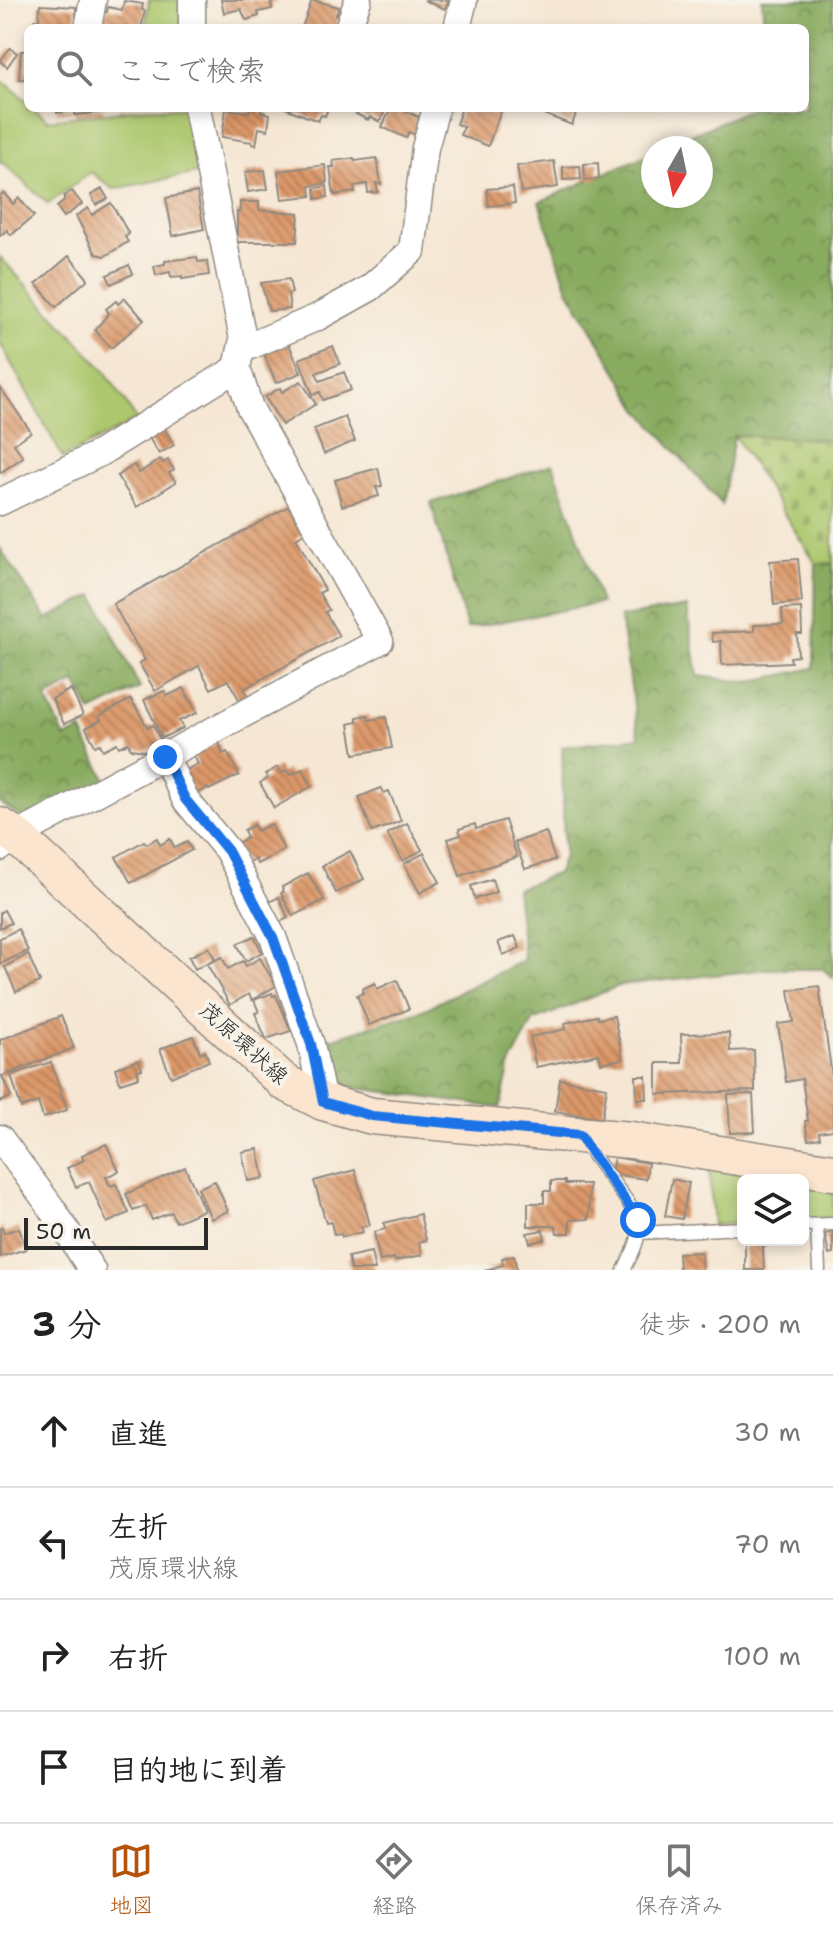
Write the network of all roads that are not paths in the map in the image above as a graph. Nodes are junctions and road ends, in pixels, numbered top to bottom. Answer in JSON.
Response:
{"nodes":[{"id":1,"x":93,"y":0,"type":"edge"},
{"id":2,"x":192,"y":0,"type":"edge"},
{"id":3,"x":358,"y":0,"type":"edge"},
{"id":4,"x":464,"y":0,"type":"edge"},
{"id":5,"x":89,"y":24,"type":"edge"},
{"id":6,"x":192,"y":24,"type":"edge"},
{"id":7,"x":349,"y":24,"type":"edge"},
{"id":8,"x":458,"y":24,"type":"edge"},
{"id":9,"x":198,"y":112,"type":"edge"},
{"id":10,"x":435,"y":112,"type":"edge"},
{"id":11,"x":240,"y":359,"type":"junction"},
{"id":12,"x":0,"y":502,"type":"edge"},
{"id":13,"x":165,"y":757,"type":"junction"},
{"id":14,"x":5,"y":837,"type":"edge"},
{"id":15,"x":323,"y":1102,"type":"junction"},
{"id":16,"x":580,"y":1135,"type":"junction"},
{"id":17,"x":0,"y":1138,"type":"edge"},
{"id":18,"x":833,"y":1172,"type":"edge"},
{"id":19,"x":833,"y":1224,"type":"edge"},
{"id":20,"x":809,"y":1225,"type":"edge"},
{"id":21,"x":817,"y":1225,"type":"junction"},
{"id":22,"x":737,"y":1228,"type":"edge"},
{"id":23,"x":639,"y":1233,"type":"junction"},
{"id":24,"x":92,"y":1270,"type":"edge"},
{"id":25,"x":624,"y":1270,"type":"edge"},
{"id":26,"x":819,"y":1270,"type":"edge"}],
"edges":[{"from":1,"to":5,"type":"street"},
{"from":2,"to":6,"type":"street"},
{"from":3,"to":7,"type":"street"},
{"from":4,"to":8,"type":"street"},
{"from":9,"to":11,"type":"street"},
{"from":10,"to":11,"type":"street"},
{"from":11,"to":12,"type":"street"},
{"from":11,"to":13,"type":"street"},
{"from":13,"to":14,"type":"street"},
{"from":13,"to":15,"type":"street"},
{"from":14,"to":15,"type":"main road","name":"茂原環状線"},
{"from":15,"to":16,"type":"main road","name":"茂原環状線"},
{"from":16,"to":18,"type":"main road","name":"茂原環状線"},
{"from":16,"to":23,"type":"lane"},
{"from":17,"to":24,"type":"street"},
{"from":19,"to":21,"type":"lane"},
{"from":20,"to":21,"type":"lane"},
{"from":21,"to":26,"type":"lane"},
{"from":22,"to":23,"type":"lane"},
{"from":23,"to":25,"type":"lane"}]}
